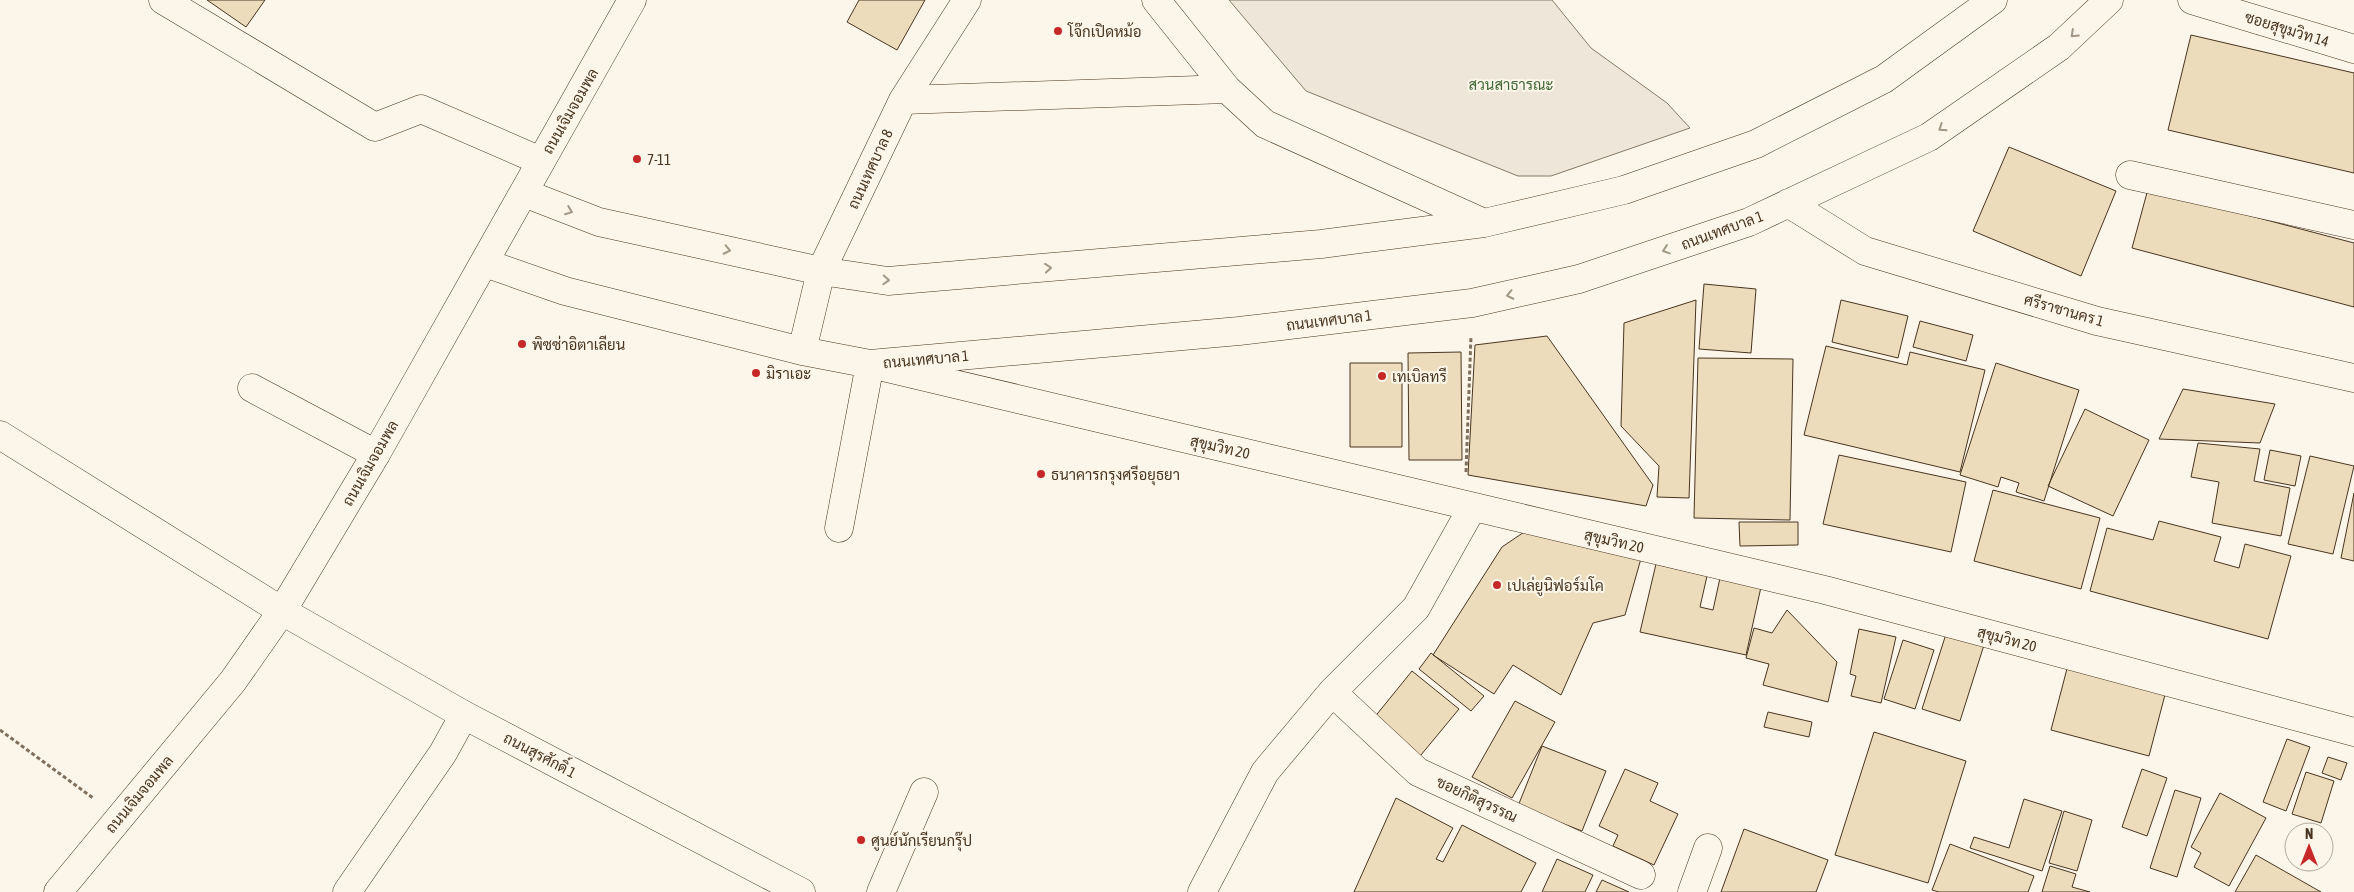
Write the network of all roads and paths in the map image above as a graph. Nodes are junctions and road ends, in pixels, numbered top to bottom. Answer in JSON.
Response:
{"nodes":[{"id":1,"x":163,"y":0,"type":"edge"},
{"id":2,"x":632,"y":0,"type":"edge"},
{"id":3,"x":967,"y":0,"type":"edge"},
{"id":4,"x":1156,"y":0,"type":"edge"},
{"id":5,"x":1994,"y":0,"type":"edge"},
{"id":6,"x":2109,"y":0,"type":"edge"},
{"id":7,"x":2192,"y":0,"type":"edge"},
{"id":8,"x":2354,"y":49,"type":"edge"},
{"id":9,"x":1227,"y":89,"type":"junction"},
{"id":10,"x":903,"y":100,"type":"junction"},
{"id":11,"x":541,"y":161,"type":"junction"},
{"id":12,"x":2130,"y":175,"type":"dead end"},
{"id":13,"x":524,"y":193,"type":"junction"},
{"id":14,"x":1788,"y":203,"type":"junction"},
{"id":15,"x":1484,"y":223,"type":"junction"},
{"id":16,"x":2354,"y":225,"type":"edge"},
{"id":17,"x":485,"y":264,"type":"junction"},
{"id":18,"x":821,"y":271,"type":"junction"},
{"id":19,"x":1472,"y":303,"type":"junction"},
{"id":20,"x":802,"y":351,"type":"junction"},
{"id":21,"x":870,"y":364,"type":"junction"},
{"id":22,"x":2354,"y":378,"type":"edge"},
{"id":23,"x":252,"y":388,"type":"dead end"},
{"id":24,"x":0,"y":434,"type":"edge"},
{"id":25,"x":376,"y":454,"type":"junction"},
{"id":26,"x":1469,"y":507,"type":"junction"},
{"id":27,"x":839,"y":528,"type":"dead end"},
{"id":28,"x":282,"y":611,"type":"junction"},
{"id":29,"x":1332,"y":692,"type":"junction"},
{"id":30,"x":464,"y":715,"type":"junction"},
{"id":31,"x":0,"y":730,"type":"edge"},
{"id":32,"x":2354,"y":732,"type":"edge"},
{"id":33,"x":924,"y":792,"type":"dead end"},
{"id":34,"x":120,"y":817,"type":"junction"},
{"id":35,"x":1708,"y":848,"type":"dead end"},
{"id":36,"x":1641,"y":875,"type":"dead end"},
{"id":37,"x":58,"y":892,"type":"edge"},
{"id":38,"x":347,"y":892,"type":"edge"},
{"id":39,"x":801,"y":892,"type":"edge"},
{"id":40,"x":881,"y":892,"type":"edge"},
{"id":41,"x":1202,"y":892,"type":"edge"},
{"id":42,"x":1692,"y":892,"type":"edge"}],
"edges":[{"from":1,"to":11,"type":"street"},
{"from":2,"to":11,"type":"street","name":"ถนนเจิมจอมพล"},
{"from":3,"to":10,"type":"street","name":"ถนนเทศบาล 8"},
{"from":4,"to":9,"type":"street"},
{"from":5,"to":15,"type":"street"},
{"from":6,"to":14,"type":"street","name":"ถนนเทศบาล 1","one_way":true},
{"from":7,"to":8,"type":"street","name":"ซอยสุขุมวิท 14"},
{"from":9,"to":10,"type":"street"},
{"from":9,"to":15,"type":"street"},
{"from":10,"to":18,"type":"street","name":"ถนนเทศบาล 8"},
{"from":11,"to":13,"type":"street","name":"ถนนเจิมจอมพล"},
{"from":12,"to":16,"type":"street"},
{"from":13,"to":17,"type":"street","name":"ถนนเจิมจอมพล"},
{"from":13,"to":18,"type":"street","one_way":true},
{"from":14,"to":19,"type":"street","name":"ถนนเทศบาล 1","one_way":true},
{"from":14,"to":22,"type":"street","name":"ศรีราชานคร 1"},
{"from":18,"to":15,"type":"street","one_way":true},
{"from":17,"to":20,"type":"street","name":"ถนนเทศบาล 1"},
{"from":17,"to":25,"type":"street","name":"ถนนเจิมจอมพล"},
{"from":18,"to":20,"type":"street","name":"ถนนเทศบาล 8"},
{"from":19,"to":21,"type":"street","name":"ถนนเทศบาล 1"},
{"from":19,"to":26,"type":"path"},
{"from":20,"to":21,"type":"street","name":"ถนนเทศบาล 1"},
{"from":21,"to":26,"type":"street","name":"สุขุมวิท 20"},
{"from":21,"to":27,"type":"street"},
{"from":23,"to":25,"type":"street"},
{"from":24,"to":28,"type":"street","name":"ถนนสุรศักดิ์ 1"},
{"from":25,"to":28,"type":"street","name":"ถนนเจิมจอมพล"},
{"from":26,"to":29,"type":"street"},
{"from":26,"to":32,"type":"street","name":"สุขุมวิท 20"},
{"from":28,"to":30,"type":"street","name":"ถนนสุรศักดิ์ 1"},
{"from":28,"to":34,"type":"street","name":"ถนนเจิมจอมพล"},
{"from":29,"to":36,"type":"street","name":"ชอยกิติสุวรรณ"},
{"from":29,"to":41,"type":"street"},
{"from":30,"to":38,"type":"street"},
{"from":30,"to":39,"type":"street","name":"ถนนสุรศักดิ์ 1"},
{"from":31,"to":34,"type":"path"},
{"from":33,"to":40,"type":"street"},
{"from":34,"to":37,"type":"street","name":"ถนนเจิมจอมพล"},
{"from":35,"to":42,"type":"street"}]}
